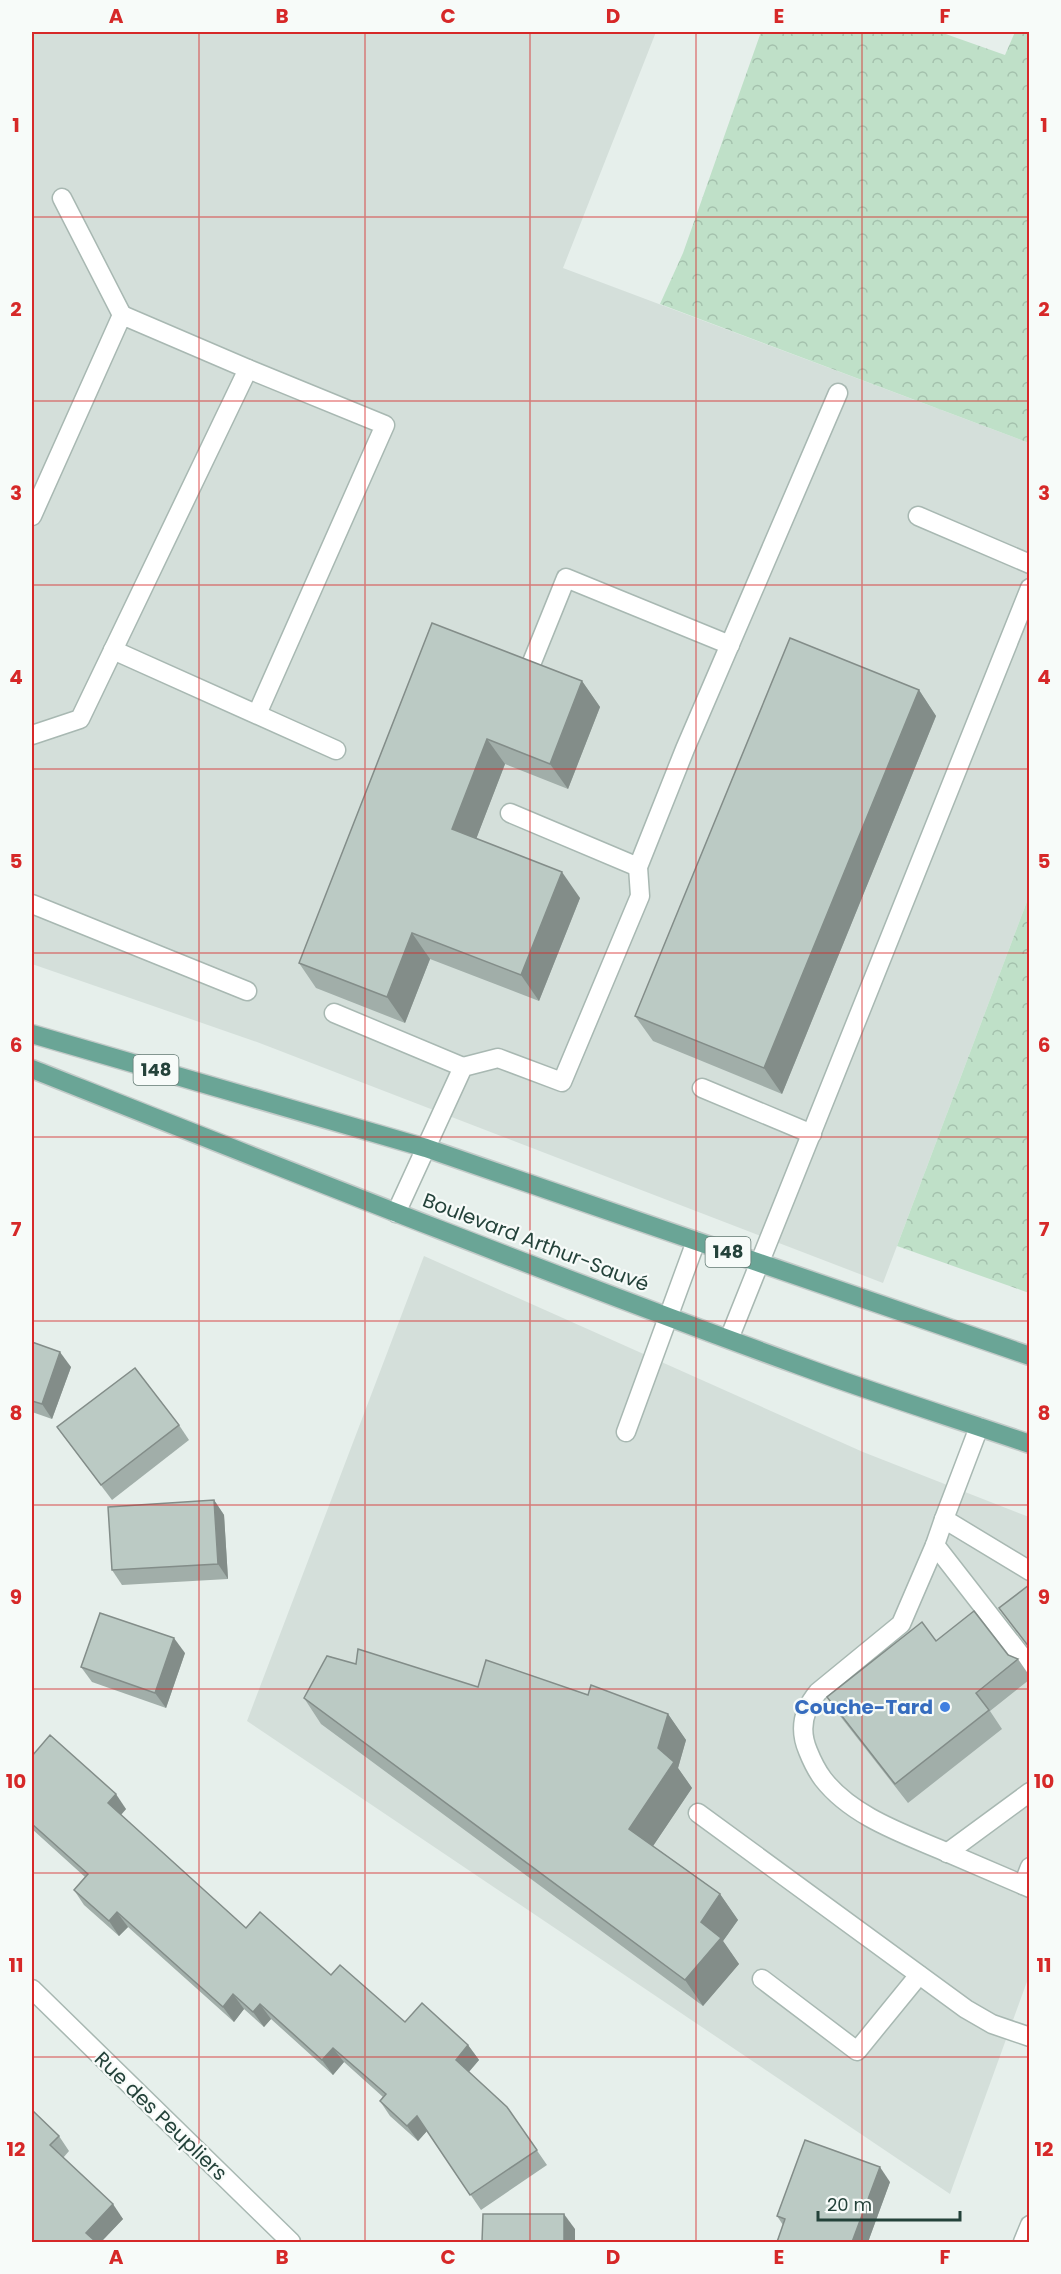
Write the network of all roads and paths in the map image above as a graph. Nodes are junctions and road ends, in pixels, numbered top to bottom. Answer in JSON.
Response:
{"nodes":[{"id":1,"x":62,"y":198,"type":"dead end"},
{"id":2,"x":122,"y":315,"type":"junction"},
{"id":3,"x":248,"y":369,"type":"junction"},
{"id":4,"x":838,"y":393,"type":"dead end"},
{"id":5,"x":32,"y":516,"type":"edge"},
{"id":6,"x":918,"y":516,"type":"dead end"},
{"id":7,"x":1029,"y":564,"type":"edge"},
{"id":8,"x":1029,"y":588,"type":"edge"},
{"id":9,"x":730,"y":645,"type":"junction"},
{"id":10,"x":113,"y":650,"type":"junction"},
{"id":11,"x":530,"y":667,"type":"edge"},
{"id":12,"x":256,"y":714,"type":"junction"},
{"id":13,"x":32,"y":735,"type":"edge"},
{"id":14,"x":336,"y":750,"type":"dead end"},
{"id":15,"x":510,"y":813,"type":"dead end"},
{"id":16,"x":638,"y":867,"type":"junction"},
{"id":17,"x":32,"y":904,"type":"edge"},
{"id":18,"x":247,"y":991,"type":"dead end"},
{"id":19,"x":334,"y":1013,"type":"edge"},
{"id":20,"x":32,"y":1034,"type":"edge"},
{"id":21,"x":463,"y":1067,"type":"junction"},
{"id":22,"x":32,"y":1069,"type":"edge"},
{"id":23,"x":702,"y":1088,"type":"dead end"},
{"id":24,"x":812,"y":1134,"type":"junction"},
{"id":25,"x":426,"y":1148,"type":"junction"},
{"id":26,"x":396,"y":1214,"type":"junction"},
{"id":27,"x":696,"y":1241,"type":"junction"},
{"id":28,"x":760,"y":1263,"type":"junction"},
{"id":29,"x":670,"y":1317,"type":"junction"},
{"id":30,"x":729,"y":1339,"type":"junction"},
{"id":31,"x":1029,"y":1356,"type":"edge"},
{"id":32,"x":979,"y":1427,"type":"junction"},
{"id":33,"x":626,"y":1432,"type":"dead end"},
{"id":34,"x":1029,"y":1444,"type":"edge"},
{"id":35,"x":944,"y":1519,"type":"junction"},
{"id":36,"x":935,"y":1545,"type":"junction"},
{"id":37,"x":1029,"y":1571,"type":"edge"},
{"id":38,"x":1029,"y":1667,"type":"edge"},
{"id":39,"x":1029,"y":1792,"type":"edge"},
{"id":40,"x":698,"y":1813,"type":"dead end"},
{"id":41,"x":947,"y":1853,"type":"junction"},
{"id":42,"x":1029,"y":1867,"type":"edge"},
{"id":43,"x":1026,"y":1887,"type":"edge"},
{"id":44,"x":919,"y":1975,"type":"junction"},
{"id":45,"x":762,"y":1979,"type":"dead end"},
{"id":46,"x":32,"y":1989,"type":"edge"},
{"id":47,"x":1029,"y":2037,"type":"edge"},
{"id":48,"x":1029,"y":2225,"type":"edge"},
{"id":49,"x":291,"y":2242,"type":"edge"},
{"id":50,"x":1023,"y":2242,"type":"edge"}],
"edges":[{"from":1,"to":2,"type":"street"},
{"from":2,"to":3,"type":"street"},
{"from":2,"to":5,"type":"street"},
{"from":3,"to":10,"type":"street"},
{"from":3,"to":12,"type":"street"},
{"from":4,"to":9,"type":"street"},
{"from":6,"to":7,"type":"street"},
{"from":8,"to":24,"type":"street"},
{"from":9,"to":11,"type":"street"},
{"from":9,"to":16,"type":"street"},
{"from":10,"to":12,"type":"street"},
{"from":10,"to":13,"type":"street"},
{"from":12,"to":14,"type":"street"},
{"from":15,"to":16,"type":"street"},
{"from":16,"to":21,"type":"street"},
{"from":17,"to":18,"type":"street"},
{"from":19,"to":21,"type":"street"},
{"from":20,"to":25,"type":"main road","number":"148"},
{"from":21,"to":25,"type":"street"},
{"from":22,"to":26,"type":"main road","name":"Boulevard Arthur-Sauvé","number":"148"},
{"from":23,"to":24,"type":"street"},
{"from":24,"to":28,"type":"street"},
{"from":25,"to":26,"type":"street"},
{"from":25,"to":27,"type":"main road","number":"148"},
{"from":26,"to":29,"type":"main road","name":"Boulevard Arthur-Sauvé","number":"148"},
{"from":27,"to":28,"type":"main road","number":"148"},
{"from":27,"to":29,"type":"street"},
{"from":28,"to":30,"type":"street"},
{"from":28,"to":31,"type":"main road","number":"148"},
{"from":29,"to":30,"type":"main road","name":"Boulevard Arthur-Sauvé","number":"148"},
{"from":29,"to":33,"type":"street"},
{"from":30,"to":32,"type":"main road","name":"Boulevard Arthur-Sauvé","number":"148"},
{"from":32,"to":34,"type":"main road","name":"Boulevard Arthur-Sauvé","number":"148"},
{"from":32,"to":35,"type":"street"},
{"from":35,"to":36,"type":"street"},
{"from":35,"to":37,"type":"street"},
{"from":36,"to":38,"type":"street"},
{"from":36,"to":41,"type":"street"},
{"from":39,"to":41,"type":"street"},
{"from":40,"to":44,"type":"street"},
{"from":41,"to":43,"type":"street"},
{"from":42,"to":43,"type":"street"},
{"from":44,"to":45,"type":"street"},
{"from":44,"to":47,"type":"street"},
{"from":46,"to":49,"type":"street","name":"Rue des Peupliers"},
{"from":48,"to":50,"type":"street"}]}
